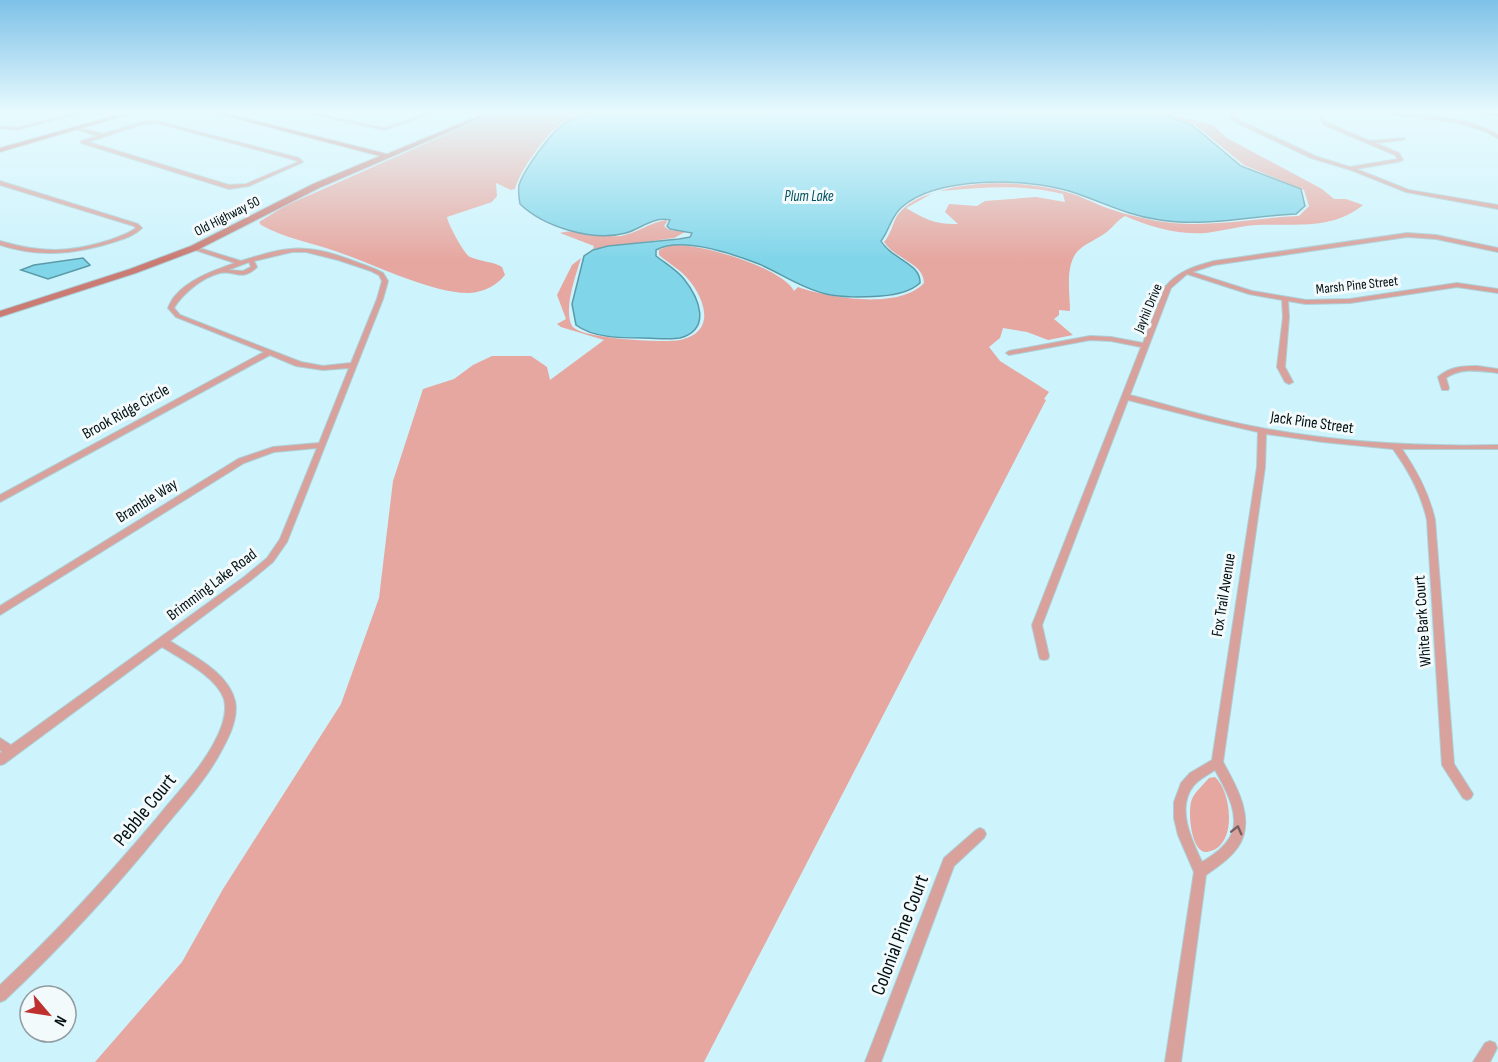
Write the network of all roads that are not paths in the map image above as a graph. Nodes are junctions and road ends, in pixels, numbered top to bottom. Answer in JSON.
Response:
{"nodes":[{"id":1,"x":146,"y":162,"type":"edge"},
{"id":2,"x":300,"y":162,"type":"edge"},
{"id":3,"x":374,"y":162,"type":"edge"},
{"id":4,"x":1328,"y":162,"type":"edge"},
{"id":5,"x":1393,"y":162,"type":"edge"},
{"id":6,"x":1349,"y":168,"type":"junction"},
{"id":7,"x":0,"y":183,"type":"edge"},
{"id":8,"x":1498,"y":207,"type":"edge"},
{"id":9,"x":0,"y":243,"type":"edge"},
{"id":10,"x":194,"y":248,"type":"junction"},
{"id":11,"x":1498,"y":250,"type":"edge"},
{"id":12,"x":250,"y":260,"type":"junction"},
{"id":13,"x":240,"y":263,"type":"junction"},
{"id":14,"x":224,"y":271,"type":"junction"},
{"id":15,"x":1186,"y":272,"type":"junction"},
{"id":16,"x":1498,"y":291,"type":"edge"},
{"id":17,"x":1285,"y":300,"type":"junction"},
{"id":18,"x":0,"y":314,"type":"edge"},
{"id":19,"x":1145,"y":346,"type":"junction"},
{"id":20,"x":268,"y":353,"type":"junction"},
{"id":21,"x":1009,"y":353,"type":"dead end"},
{"id":22,"x":353,"y":365,"type":"junction"},
{"id":23,"x":1498,"y":372,"type":"edge"},
{"id":24,"x":1289,"y":382,"type":"dead end"},
{"id":25,"x":1445,"y":388,"type":"dead end"},
{"id":26,"x":1126,"y":397,"type":"junction"},
{"id":27,"x":1262,"y":431,"type":"junction"},
{"id":28,"x":320,"y":445,"type":"junction"},
{"id":29,"x":1498,"y":447,"type":"edge"},
{"id":30,"x":1397,"y":448,"type":"junction"},
{"id":31,"x":0,"y":499,"type":"edge"},
{"id":32,"x":0,"y":611,"type":"edge"},
{"id":33,"x":161,"y":641,"type":"junction"},
{"id":34,"x":1044,"y":656,"type":"dead end"},
{"id":35,"x":0,"y":743,"type":"edge"},
{"id":36,"x":11,"y":752,"type":"junction"},
{"id":37,"x":0,"y":760,"type":"edge"},
{"id":38,"x":1217,"y":763,"type":"junction"},
{"id":39,"x":1467,"y":794,"type":"dead end"},
{"id":40,"x":980,"y":834,"type":"dead end"},
{"id":41,"x":1200,"y":872,"type":"junction"},
{"id":42,"x":0,"y":995,"type":"edge"},
{"id":43,"x":1490,"y":1048,"type":"dead end"},
{"id":44,"x":873,"y":1062,"type":"edge"},
{"id":45,"x":1173,"y":1062,"type":"edge"},
{"id":46,"x":1481,"y":1062,"type":"edge"}],
"edges":[{"from":1,"to":2,"type":"street"},
{"from":3,"to":10,"type":"main road","name":"Old Highway 50"},
{"from":4,"to":6,"type":"street"},
{"from":5,"to":6,"type":"street"},
{"from":6,"to":8,"type":"street"},
{"from":7,"to":9,"type":"street"},
{"from":10,"to":13,"type":"street"},
{"from":10,"to":18,"type":"main road","name":"Old Highway 50"},
{"from":11,"to":15,"type":"street","name":"Jayhil Drive"},
{"from":12,"to":13,"type":"street","name":"Brimming Lake Road"},
{"from":12,"to":14,"type":"street"},
{"from":12,"to":22,"type":"street","name":"Brimming Lake Road"},
{"from":13,"to":14,"type":"street","name":"Brimming Lake Road"},
{"from":14,"to":20,"type":"street","name":"Brimming Lake Road"},
{"from":15,"to":17,"type":"street","name":"Marsh Pine Street"},
{"from":15,"to":19,"type":"street","name":"Jayhil Drive"},
{"from":16,"to":17,"type":"street","name":"Marsh Pine Street"},
{"from":17,"to":24,"type":"street"},
{"from":19,"to":21,"type":"street"},
{"from":19,"to":26,"type":"street","name":"Jayhil Drive"},
{"from":20,"to":22,"type":"street","name":"Brimming Lake Road"},
{"from":20,"to":31,"type":"street","name":"Brook Ridge Circle"},
{"from":22,"to":28,"type":"street","name":"Brimming Lake Road"},
{"from":23,"to":25,"type":"street"},
{"from":26,"to":27,"type":"street","name":"Jack Pine Street"},
{"from":26,"to":34,"type":"street","name":"Jayhil Drive"},
{"from":27,"to":30,"type":"street","name":"Jack Pine Street"},
{"from":27,"to":38,"type":"street","name":"Fox Trail Avenue"},
{"from":28,"to":32,"type":"street","name":"Bramble Way"},
{"from":28,"to":33,"type":"street","name":"Brimming Lake Road"},
{"from":29,"to":30,"type":"street","name":"Jack Pine Street"},
{"from":30,"to":39,"type":"street","name":"White Bark Court"},
{"from":33,"to":36,"type":"street","name":"Brimming Lake Road"},
{"from":33,"to":42,"type":"street","name":"Pebble Court"},
{"from":35,"to":36,"type":"street"},
{"from":36,"to":37,"type":"street","name":"Brimming Lake Road"},
{"from":38,"to":41,"type":"street"},
{"from":41,"to":38,"type":"street","one_way":true},
{"from":40,"to":44,"type":"street","name":"Colonial Pine Court"},
{"from":41,"to":45,"type":"street"},
{"from":43,"to":46,"type":"street"}]}
